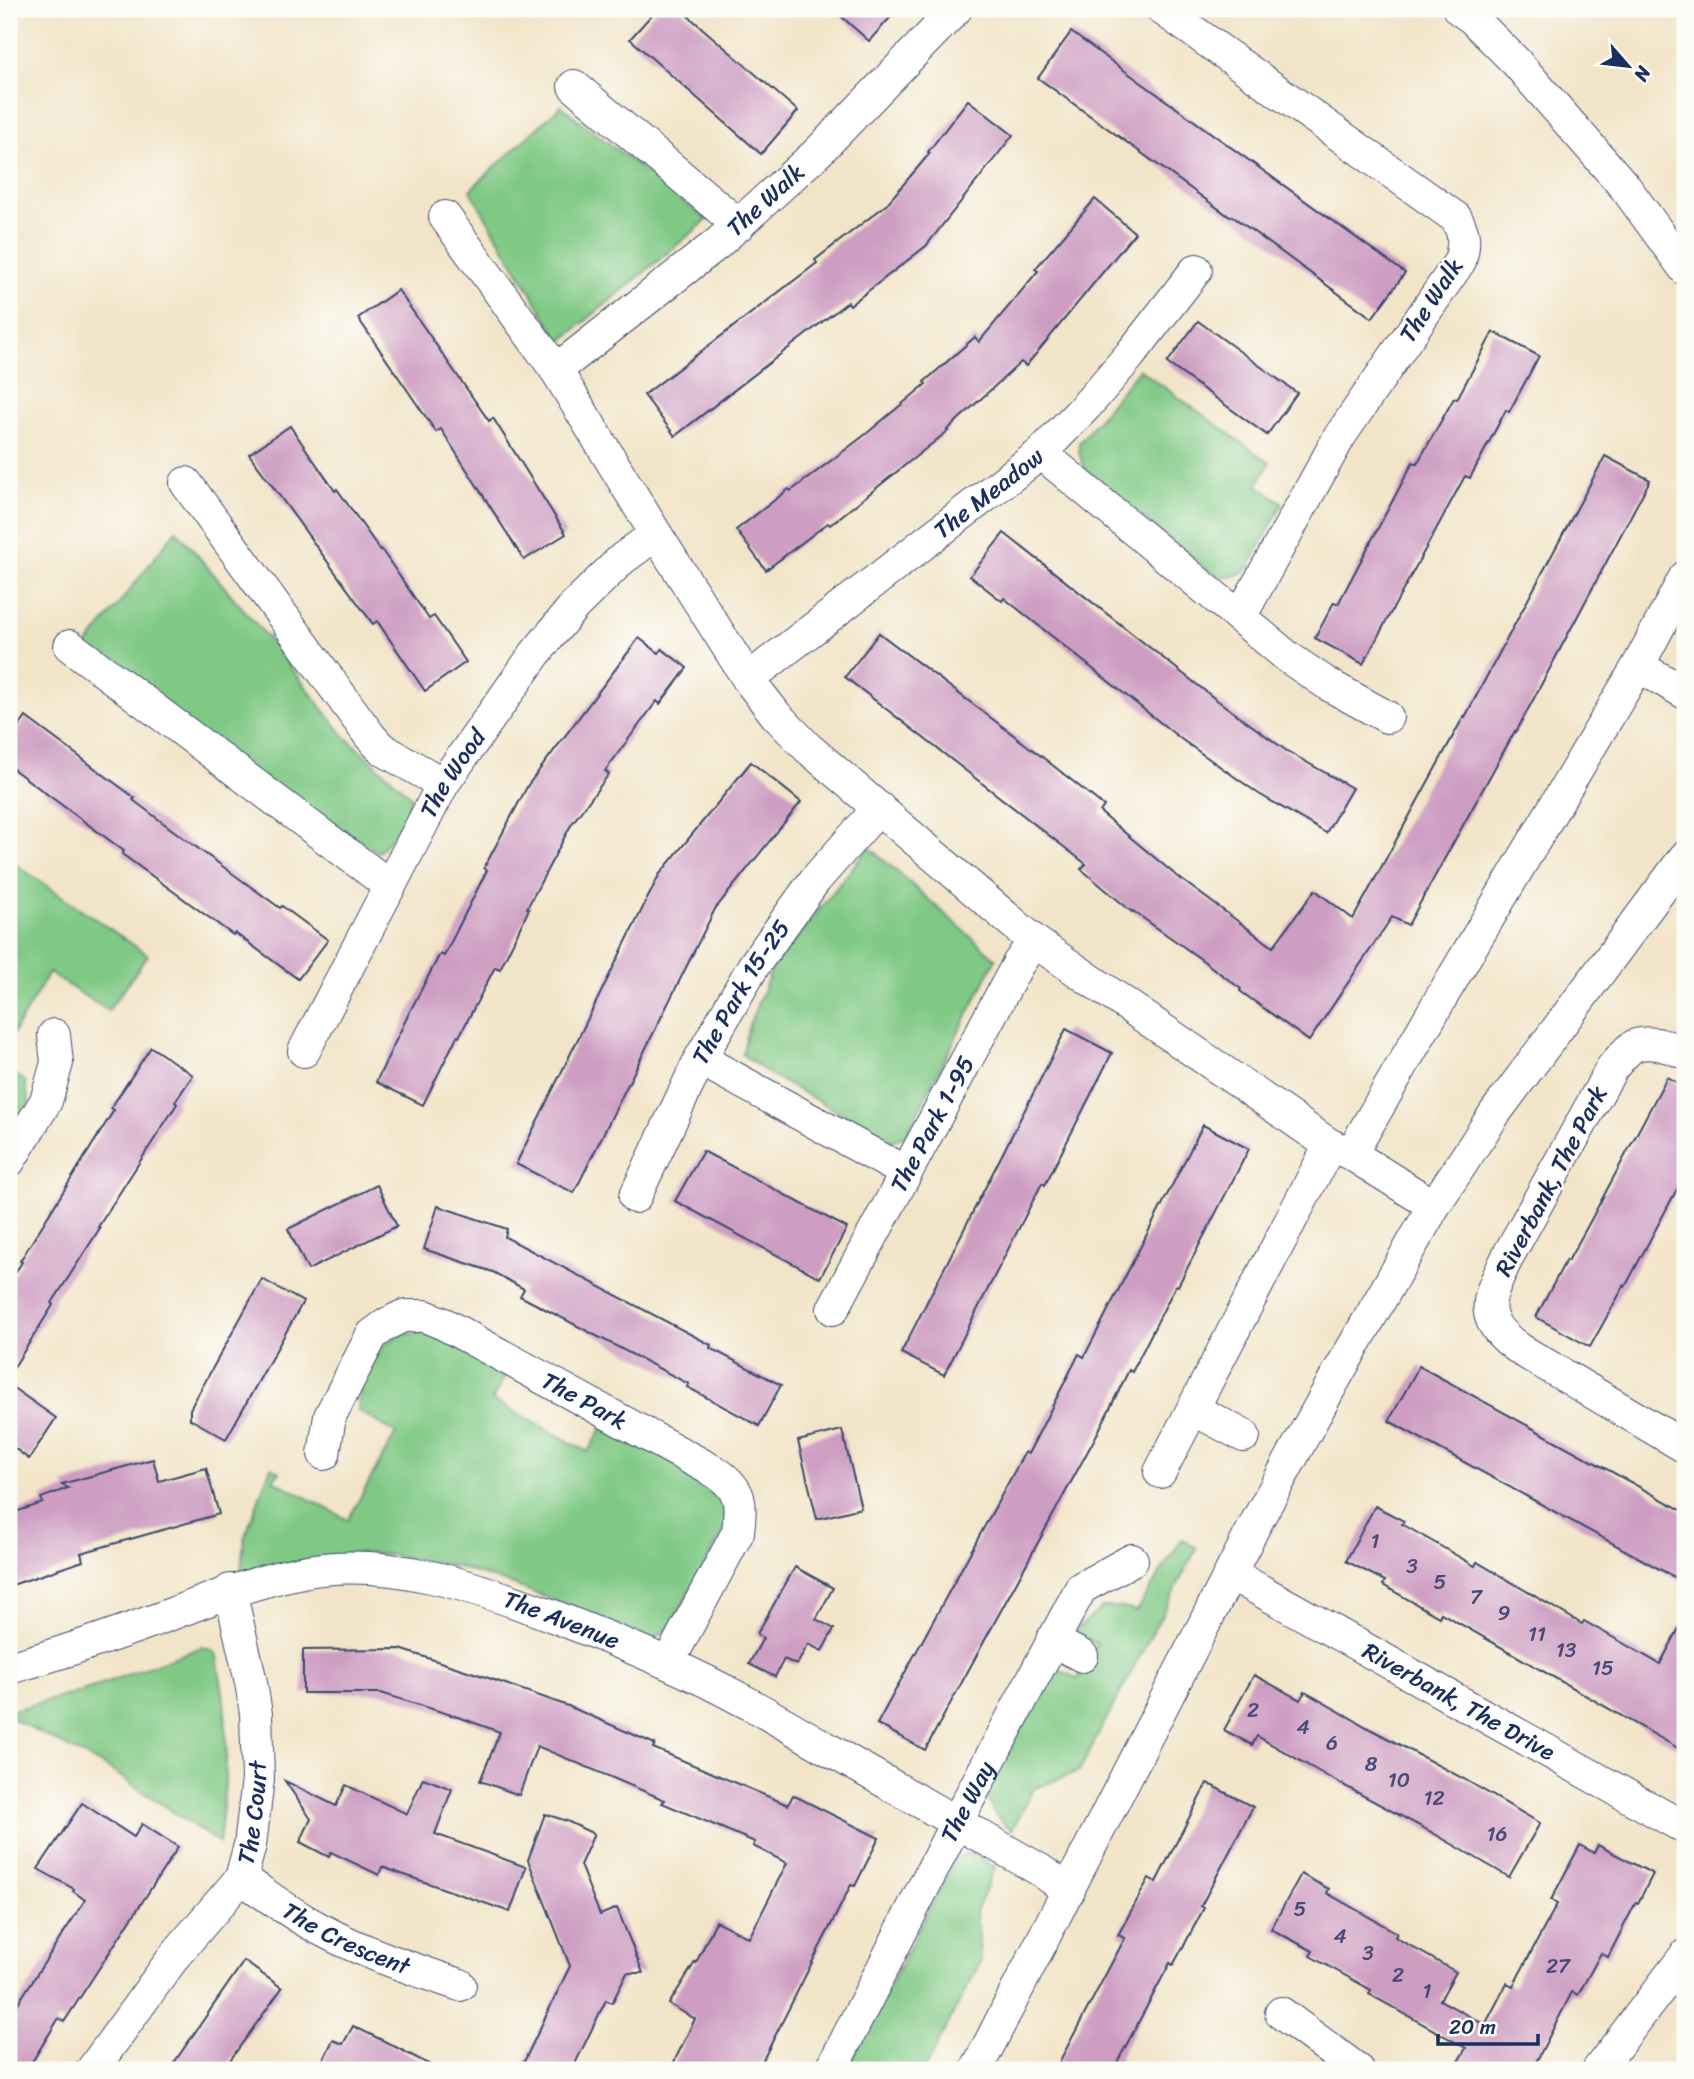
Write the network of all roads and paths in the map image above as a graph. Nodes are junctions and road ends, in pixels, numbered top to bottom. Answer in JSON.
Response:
{"nodes":[{"id":1,"x":956,"y":9,"type":"edge"},
{"id":2,"x":1162,"y":9,"type":"edge"},
{"id":3,"x":1459,"y":9,"type":"edge"},
{"id":4,"x":574,"y":86,"type":"dead end"},
{"id":5,"x":445,"y":217,"type":"dead end"},
{"id":6,"x":739,"y":225,"type":"junction"},
{"id":7,"x":1685,"y":269,"type":"edge"},
{"id":8,"x":1196,"y":270,"type":"dead end"},
{"id":9,"x":556,"y":370,"type":"junction"},
{"id":10,"x":1041,"y":453,"type":"junction"},
{"id":11,"x":186,"y":483,"type":"dead end"},
{"id":12,"x":656,"y":534,"type":"junction"},
{"id":13,"x":1685,"y":577,"type":"edge"},
{"id":14,"x":1240,"y":617,"type":"junction"},
{"id":15,"x":70,"y":646,"type":"dead end"},
{"id":16,"x":1638,"y":666,"type":"junction"},
{"id":17,"x":748,"y":679,"type":"junction"},
{"id":18,"x":1685,"y":693,"type":"edge"},
{"id":19,"x":1387,"y":717,"type":"dead end"},
{"id":20,"x":443,"y":784,"type":"junction"},
{"id":21,"x":878,"y":808,"type":"junction"},
{"id":22,"x":1685,"y":857,"type":"edge"},
{"id":23,"x":390,"y":886,"type":"junction"},
{"id":24,"x":1034,"y":941,"type":"junction"},
{"id":25,"x":54,"y":1035,"type":"dead end"},
{"id":26,"x":304,"y":1051,"type":"dead end"},
{"id":27,"x":1685,"y":1053,"type":"edge"},
{"id":28,"x":700,"y":1059,"type":"junction"},
{"id":29,"x":1340,"y":1149,"type":"junction"},
{"id":30,"x":9,"y":1161,"type":"edge"},
{"id":31,"x":905,"y":1172,"type":"junction"},
{"id":32,"x":635,"y":1197,"type":"dead end"},
{"id":33,"x":1434,"y":1206,"type":"junction"},
{"id":34,"x":833,"y":1309,"type":"dead end"},
{"id":35,"x":1193,"y":1409,"type":"junction"},
{"id":36,"x":1244,"y":1436,"type":"dead end"},
{"id":37,"x":1685,"y":1447,"type":"edge"},
{"id":38,"x":324,"y":1454,"type":"dead end"},
{"id":39,"x":1160,"y":1472,"type":"dead end"},
{"id":40,"x":1132,"y":1560,"type":"dead end"},
{"id":41,"x":1231,"y":1574,"type":"junction"},
{"id":42,"x":230,"y":1590,"type":"junction"},
{"id":43,"x":1052,"y":1640,"type":"junction"},
{"id":44,"x":1082,"y":1656,"type":"dead end"},
{"id":45,"x":668,"y":1663,"type":"junction"},
{"id":46,"x":9,"y":1668,"type":"edge"},
{"id":47,"x":956,"y":1823,"type":"junction"},
{"id":48,"x":1685,"y":1828,"type":"edge"},
{"id":49,"x":241,"y":1878,"type":"junction"},
{"id":50,"x":1069,"y":1891,"type":"junction"},
{"id":51,"x":1685,"y":1956,"type":"edge"},
{"id":52,"x":460,"y":1985,"type":"dead end"},
{"id":53,"x":1281,"y":2013,"type":"dead end"},
{"id":54,"x":92,"y":2070,"type":"edge"},
{"id":55,"x":831,"y":2070,"type":"edge"},
{"id":56,"x":976,"y":2070,"type":"edge"},
{"id":57,"x":1358,"y":2070,"type":"edge"},
{"id":58,"x":1598,"y":2070,"type":"edge"}],
"edges":[{"from":1,"to":6,"type":"street","name":"The Walk"},
{"from":2,"to":14,"type":"street","name":"The Walk"},
{"from":3,"to":7,"type":"street"},
{"from":4,"to":6,"type":"street"},
{"from":5,"to":9,"type":"street"},
{"from":6,"to":9,"type":"street","name":"The Walk"},
{"from":8,"to":10,"type":"street","name":"The Meadow"},
{"from":9,"to":12,"type":"street"},
{"from":10,"to":14,"type":"street"},
{"from":10,"to":17,"type":"street","name":"The Meadow"},
{"from":11,"to":20,"type":"street"},
{"from":12,"to":17,"type":"street"},
{"from":12,"to":20,"type":"street","name":"The Wood"},
{"from":13,"to":16,"type":"street"},
{"from":14,"to":19,"type":"street"},
{"from":15,"to":23,"type":"street"},
{"from":16,"to":18,"type":"street"},
{"from":16,"to":29,"type":"street"},
{"from":17,"to":21,"type":"street"},
{"from":20,"to":23,"type":"street","name":"The Wood"},
{"from":21,"to":24,"type":"street"},
{"from":21,"to":28,"type":"street","name":"The Park 15-25"},
{"from":22,"to":33,"type":"street"},
{"from":23,"to":26,"type":"street","name":"The Wood"},
{"from":24,"to":29,"type":"street"},
{"from":24,"to":31,"type":"street","name":"The Park 1-95"},
{"from":25,"to":30,"type":"street"},
{"from":27,"to":37,"type":"street","name":"Riverbank, The Park"},
{"from":28,"to":31,"type":"street"},
{"from":28,"to":32,"type":"street","name":"The Park 15-25"},
{"from":29,"to":33,"type":"street"},
{"from":29,"to":35,"type":"street"},
{"from":31,"to":34,"type":"street","name":"The Park 1-95"},
{"from":33,"to":41,"type":"street"},
{"from":35,"to":36,"type":"street"},
{"from":35,"to":39,"type":"street"},
{"from":38,"to":45,"type":"street","name":"The Park"},
{"from":40,"to":43,"type":"street","name":"The Way"},
{"from":41,"to":48,"type":"street","name":"Riverbank, The Drive"},
{"from":41,"to":50,"type":"street"},
{"from":42,"to":45,"type":"street","name":"The Avenue"},
{"from":42,"to":46,"type":"street","name":"The Avenue"},
{"from":42,"to":49,"type":"street","name":"The Court"},
{"from":43,"to":44,"type":"street"},
{"from":43,"to":47,"type":"street","name":"The Way"},
{"from":45,"to":47,"type":"street","name":"The Avenue"},
{"from":47,"to":50,"type":"street","name":"The Avenue"},
{"from":47,"to":55,"type":"street","name":"The Way"},
{"from":49,"to":52,"type":"street","name":"The Crescent"},
{"from":49,"to":54,"type":"street","name":"The Court"},
{"from":50,"to":56,"type":"street"},
{"from":51,"to":58,"type":"street"},
{"from":53,"to":57,"type":"street"}]}
